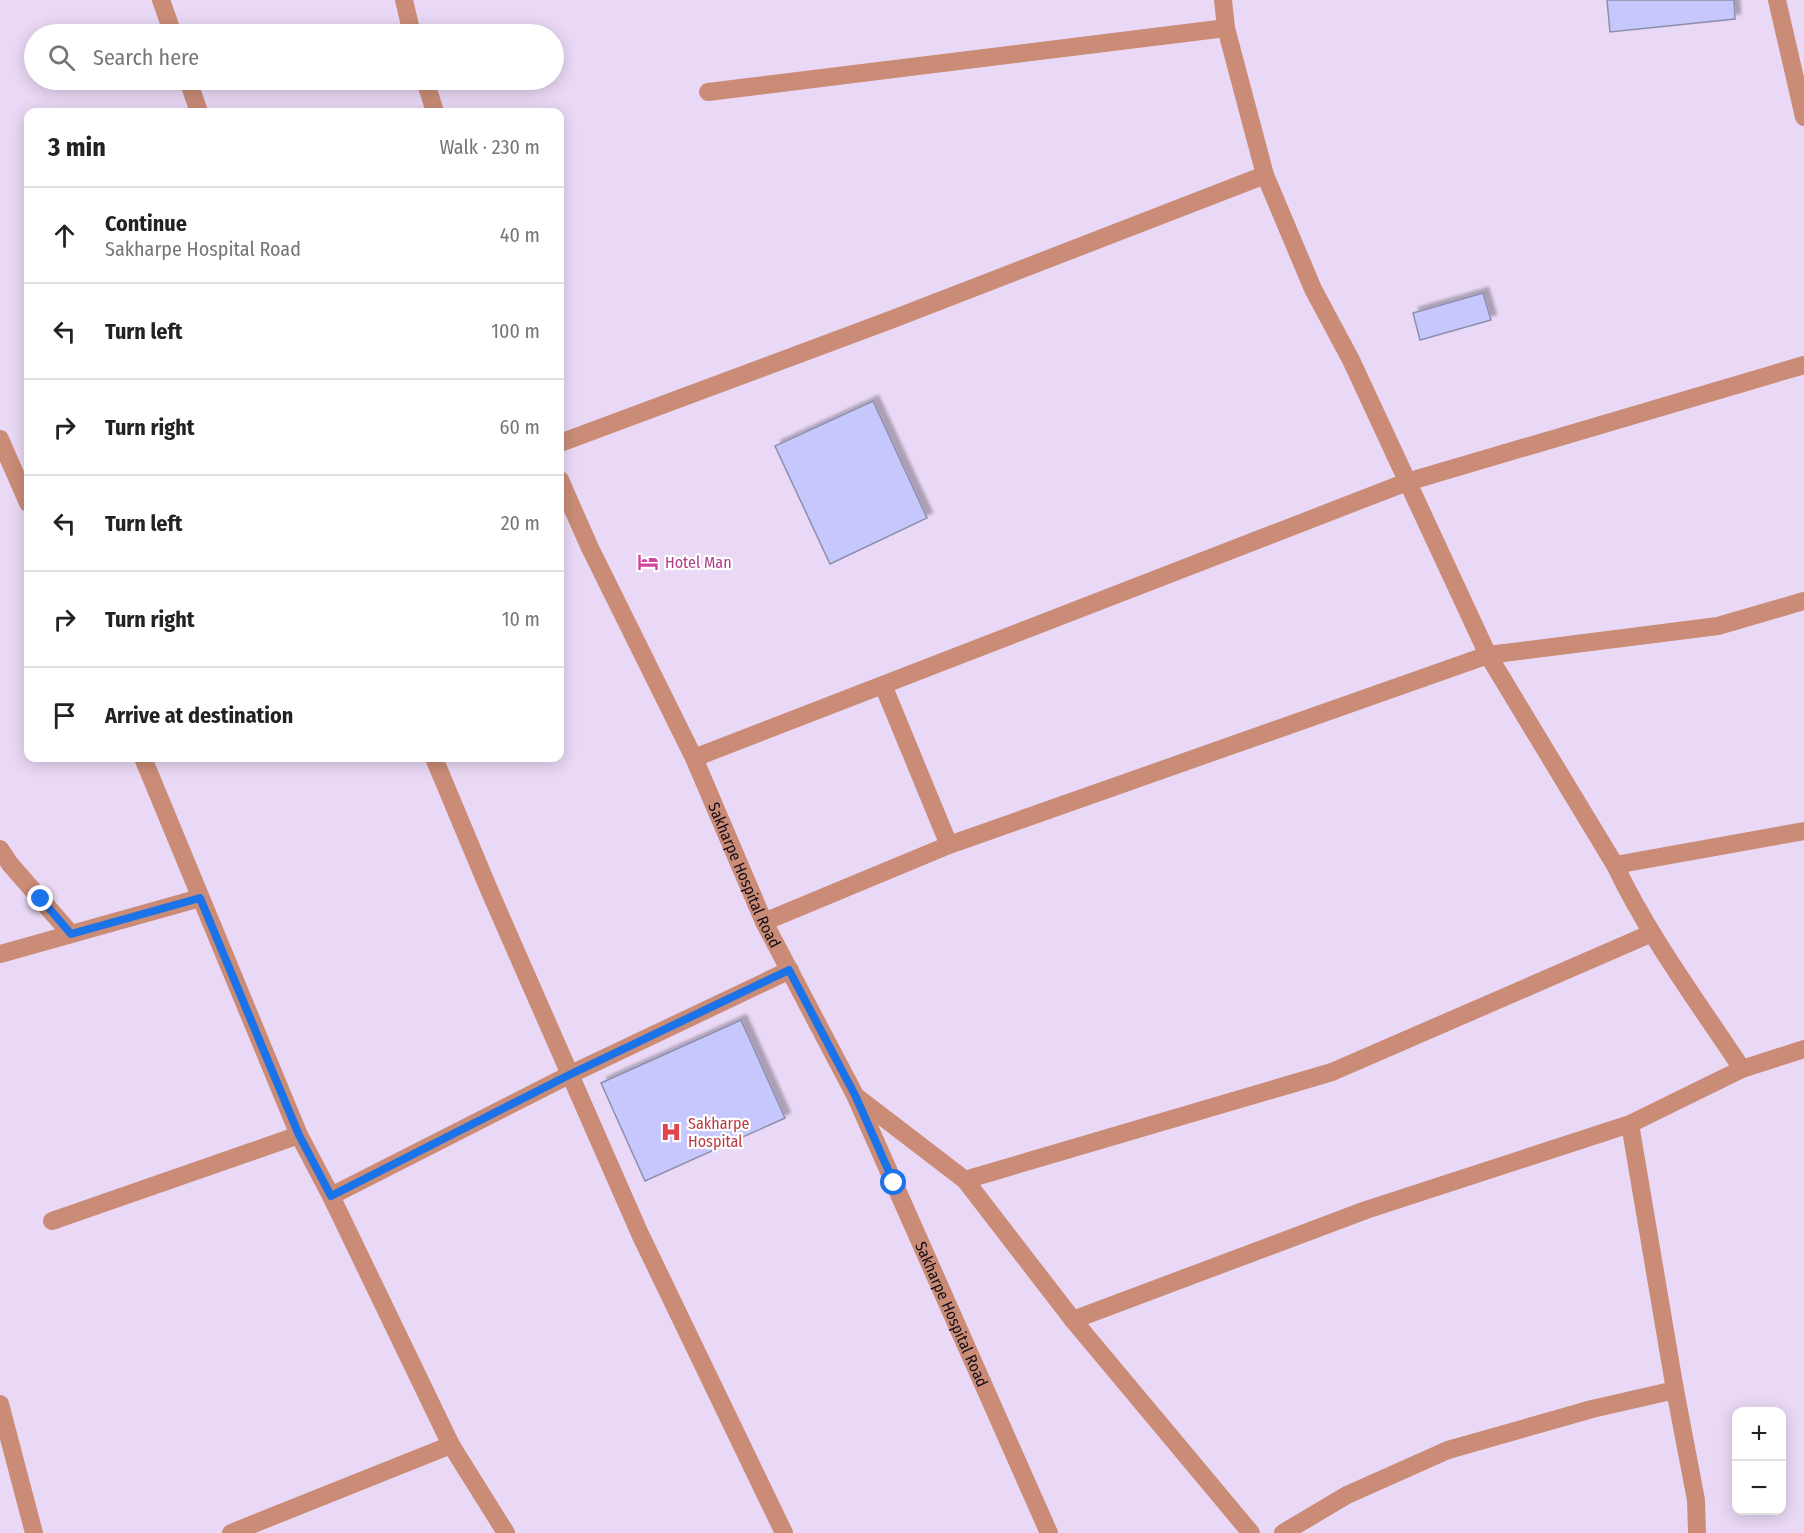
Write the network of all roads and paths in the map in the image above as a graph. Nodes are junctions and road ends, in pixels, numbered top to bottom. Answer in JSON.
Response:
{"nodes":[{"id":1,"x":161,"y":0,"type":"edge"},
{"id":2,"x":404,"y":0,"type":"edge"},
{"id":3,"x":1223,"y":0,"type":"edge"},
{"id":4,"x":1777,"y":0,"type":"edge"},
{"id":5,"x":169,"y":24,"type":"edge"},
{"id":6,"x":410,"y":24,"type":"edge"},
{"id":7,"x":1226,"y":28,"type":"junction"},
{"id":8,"x":191,"y":90,"type":"edge"},
{"id":9,"x":428,"y":90,"type":"edge"},
{"id":10,"x":708,"y":93,"type":"dead end"},
{"id":11,"x":198,"y":108,"type":"edge"},
{"id":12,"x":434,"y":108,"type":"edge"},
{"id":13,"x":1804,"y":117,"type":"edge"},
{"id":14,"x":1265,"y":175,"type":"junction"},
{"id":15,"x":1804,"y":365,"type":"edge"},
{"id":16,"x":0,"y":439,"type":"edge"},
{"id":17,"x":564,"y":442,"type":"edge"},
{"id":18,"x":1407,"y":482,"type":"junction"},
{"id":19,"x":564,"y":489,"type":"edge"},
{"id":20,"x":24,"y":494,"type":"edge"},
{"id":21,"x":1804,"y":601,"type":"edge"},
{"id":22,"x":1488,"y":655,"type":"junction"},
{"id":23,"x":883,"y":685,"type":"junction"},
{"id":24,"x":694,"y":758,"type":"junction"},
{"id":25,"x":145,"y":762,"type":"edge"},
{"id":26,"x":436,"y":762,"type":"edge"},
{"id":27,"x":1804,"y":831,"type":"edge"},
{"id":28,"x":949,"y":845,"type":"junction"},
{"id":29,"x":0,"y":849,"type":"edge"},
{"id":30,"x":1615,"y":865,"type":"junction"},
{"id":31,"x":200,"y":898,"type":"junction"},
{"id":32,"x":764,"y":922,"type":"junction"},
{"id":33,"x":1652,"y":933,"type":"junction"},
{"id":34,"x":71,"y":934,"type":"junction"},
{"id":35,"x":0,"y":954,"type":"edge"},
{"id":36,"x":789,"y":970,"type":"junction"},
{"id":37,"x":1804,"y":1048,"type":"edge"},
{"id":38,"x":1742,"y":1069,"type":"junction"},
{"id":39,"x":569,"y":1075,"type":"junction"},
{"id":40,"x":855,"y":1095,"type":"junction"},
{"id":41,"x":1630,"y":1125,"type":"junction"},
{"id":42,"x":299,"y":1135,"type":"junction"},
{"id":43,"x":965,"y":1180,"type":"junction"},
{"id":44,"x":331,"y":1196,"type":"junction"},
{"id":45,"x":52,"y":1221,"type":"dead end"},
{"id":46,"x":1073,"y":1320,"type":"junction"},
{"id":47,"x":1675,"y":1390,"type":"junction"},
{"id":48,"x":0,"y":1404,"type":"edge"},
{"id":49,"x":451,"y":1444,"type":"junction"},
{"id":50,"x":34,"y":1533,"type":"edge"},
{"id":51,"x":231,"y":1533,"type":"edge"},
{"id":52,"x":506,"y":1533,"type":"edge"},
{"id":53,"x":784,"y":1533,"type":"edge"},
{"id":54,"x":1049,"y":1533,"type":"edge"},
{"id":55,"x":1251,"y":1533,"type":"edge"},
{"id":56,"x":1283,"y":1533,"type":"edge"},
{"id":57,"x":1697,"y":1533,"type":"edge"}],
"edges":[{"from":1,"to":5,"type":"street"},
{"from":2,"to":6,"type":"street"},
{"from":3,"to":7,"type":"street"},
{"from":4,"to":13,"type":"street"},
{"from":7,"to":10,"type":"street"},
{"from":7,"to":14,"type":"street"},
{"from":8,"to":11,"type":"street"},
{"from":9,"to":12,"type":"street"},
{"from":14,"to":17,"type":"street"},
{"from":14,"to":18,"type":"street"},
{"from":15,"to":18,"type":"street"},
{"from":16,"to":20,"type":"street"},
{"from":18,"to":22,"type":"street"},
{"from":18,"to":23,"type":"street"},
{"from":19,"to":24,"type":"street","name":"Sakharpe Hospital Road"},
{"from":21,"to":22,"type":"street"},
{"from":22,"to":28,"type":"street"},
{"from":22,"to":30,"type":"street"},
{"from":23,"to":24,"type":"street"},
{"from":23,"to":28,"type":"street"},
{"from":24,"to":32,"type":"street","name":"Sakharpe Hospital Road"},
{"from":25,"to":31,"type":"street"},
{"from":26,"to":39,"type":"street"},
{"from":27,"to":30,"type":"street"},
{"from":28,"to":32,"type":"street"},
{"from":29,"to":34,"type":"street"},
{"from":30,"to":33,"type":"street"},
{"from":31,"to":34,"type":"street"},
{"from":31,"to":42,"type":"street"},
{"from":32,"to":36,"type":"street","name":"Sakharpe Hospital Road"},
{"from":33,"to":38,"type":"street"},
{"from":33,"to":43,"type":"street"},
{"from":34,"to":35,"type":"street"},
{"from":36,"to":39,"type":"street"},
{"from":36,"to":40,"type":"street","name":"Sakharpe Hospital Road"},
{"from":37,"to":38,"type":"street"},
{"from":38,"to":41,"type":"street"},
{"from":39,"to":44,"type":"street"},
{"from":39,"to":53,"type":"street"},
{"from":40,"to":43,"type":"street"},
{"from":40,"to":54,"type":"street","name":"Sakharpe Hospital Road"},
{"from":41,"to":46,"type":"street"},
{"from":41,"to":47,"type":"street"},
{"from":42,"to":44,"type":"street"},
{"from":42,"to":45,"type":"street"},
{"from":43,"to":46,"type":"street"},
{"from":44,"to":49,"type":"street"},
{"from":46,"to":55,"type":"street"},
{"from":47,"to":56,"type":"street"},
{"from":47,"to":57,"type":"street"},
{"from":48,"to":50,"type":"street"},
{"from":49,"to":51,"type":"street"},
{"from":49,"to":52,"type":"street"}]}
